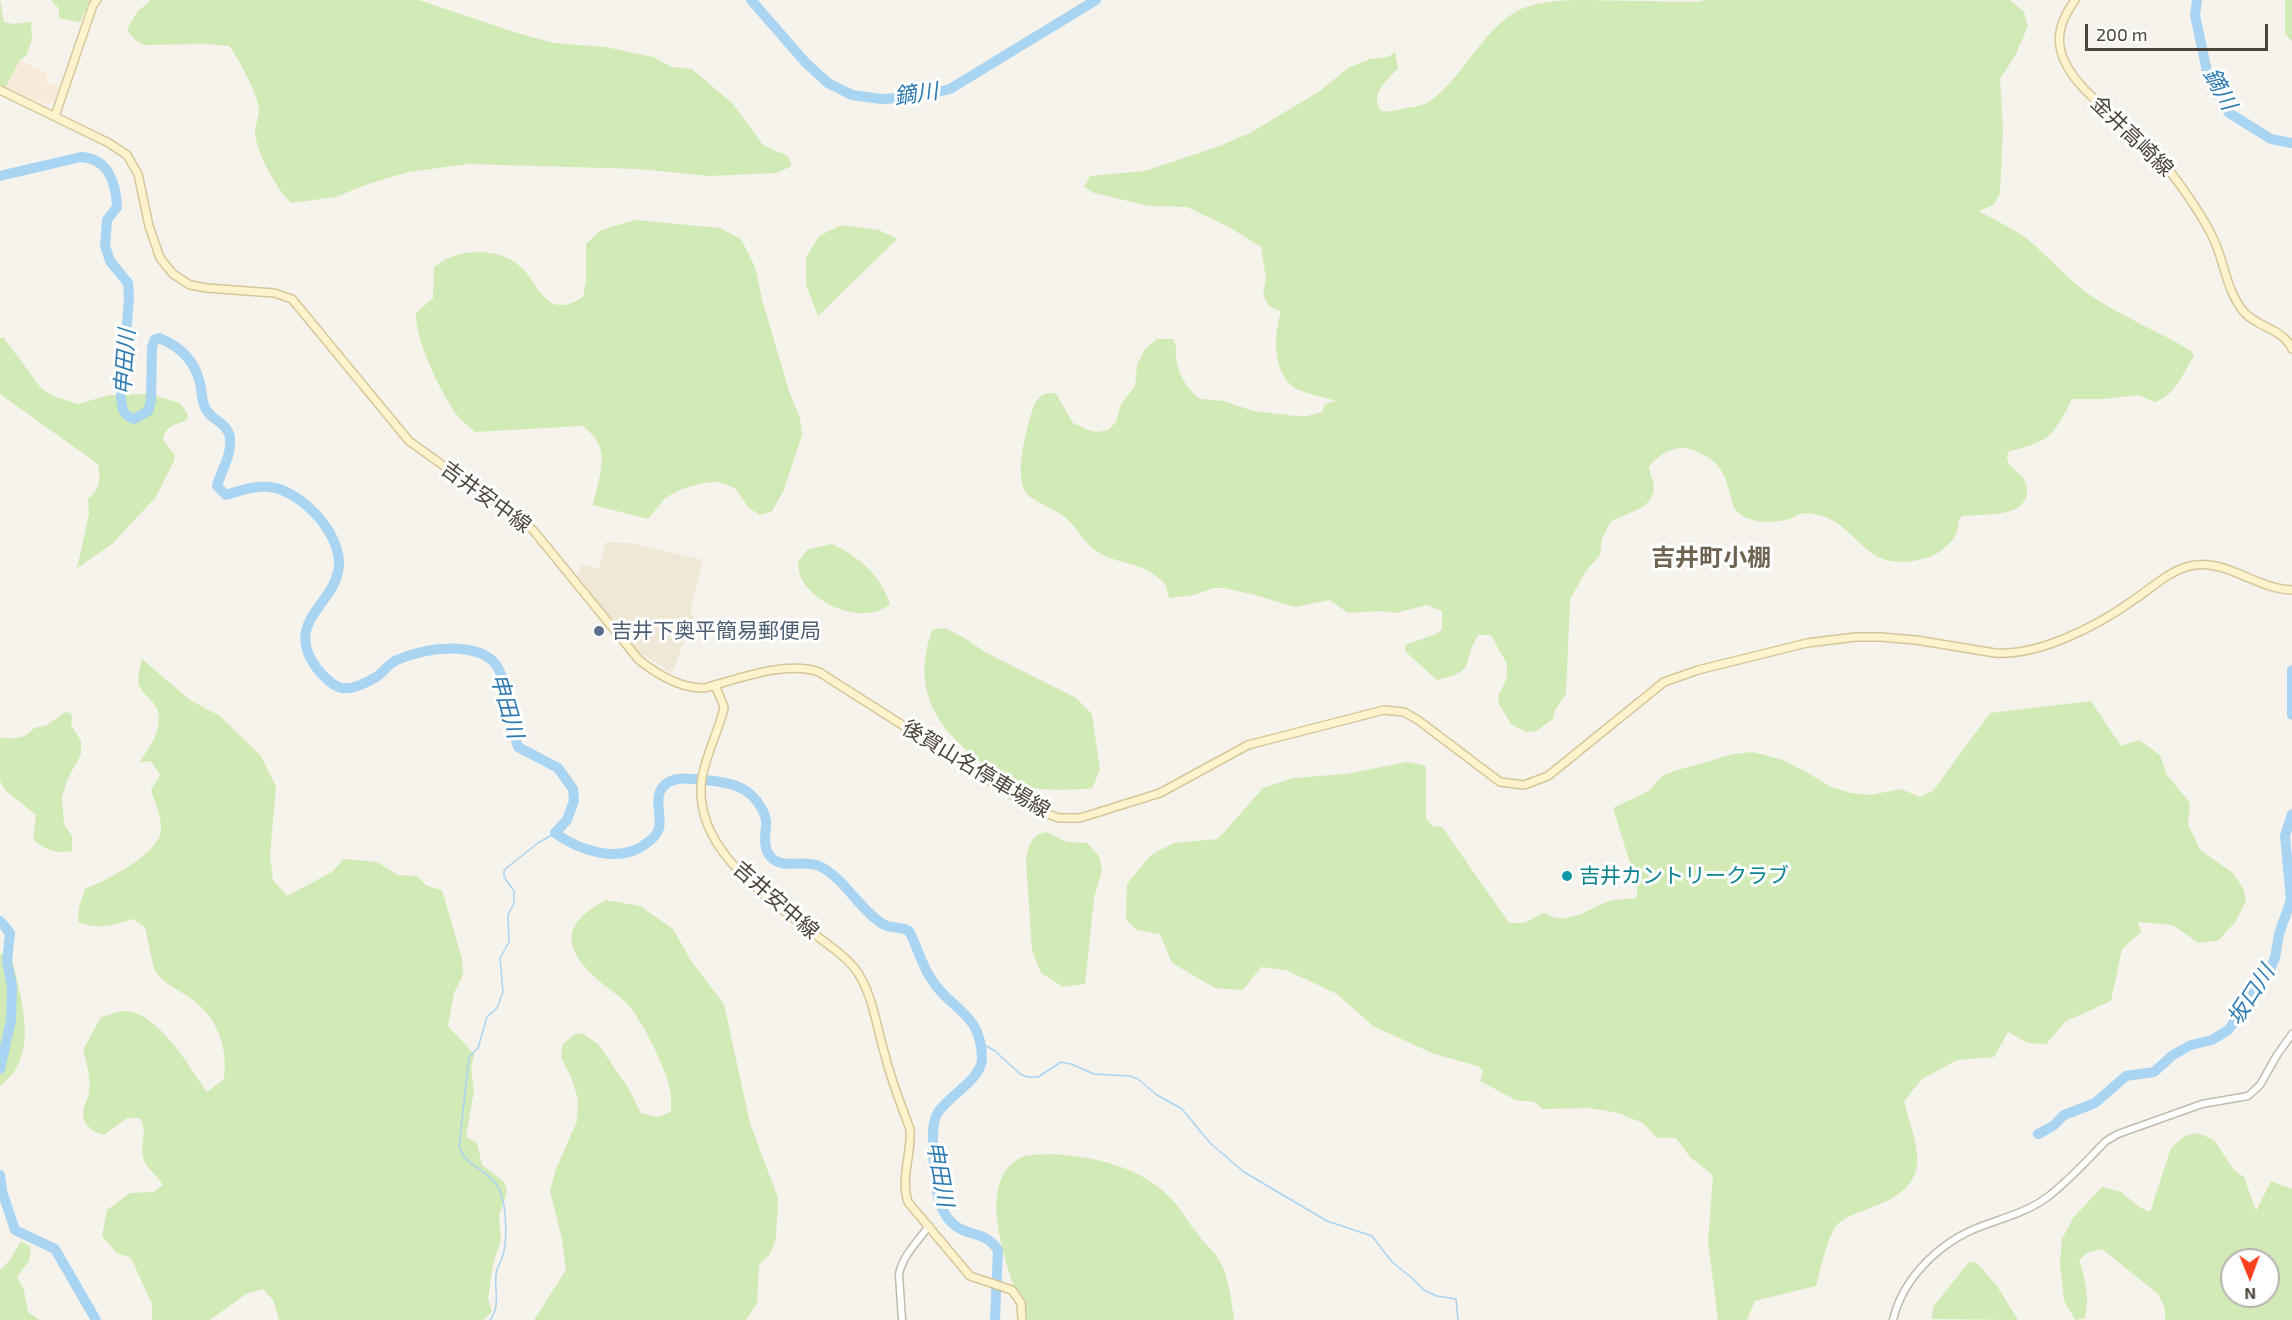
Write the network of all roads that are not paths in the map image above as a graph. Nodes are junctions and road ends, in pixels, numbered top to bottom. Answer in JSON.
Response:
{"nodes":[{"id":1,"x":97,"y":0,"type":"edge"},
{"id":2,"x":2075,"y":0,"type":"edge"},
{"id":3,"x":0,"y":90,"type":"edge"},
{"id":4,"x":55,"y":116,"type":"junction"},
{"id":5,"x":2292,"y":349,"type":"edge"},
{"id":6,"x":2292,"y":590,"type":"edge"},
{"id":7,"x":715,"y":685,"type":"junction"},
{"id":8,"x":2292,"y":1034,"type":"edge"},
{"id":9,"x":929,"y":1226,"type":"junction"},
{"id":10,"x":902,"y":1320,"type":"edge"},
{"id":11,"x":1022,"y":1320,"type":"edge"},
{"id":12,"x":1893,"y":1320,"type":"edge"}],
"edges":[{"from":1,"to":4,"type":"main road"},
{"from":2,"to":5,"type":"main road","name":"金井高崎線"},
{"from":3,"to":4,"type":"main road"},
{"from":4,"to":7,"type":"main road","name":"吉井安中線"},
{"from":6,"to":7,"type":"main road","name":"後賀山名停車場線"},
{"from":7,"to":9,"type":"main road","name":"吉井安中線"},
{"from":8,"to":12,"type":"street"},
{"from":9,"to":10,"type":"street"},
{"from":9,"to":11,"type":"main road","name":"吉井安中線"}]}
